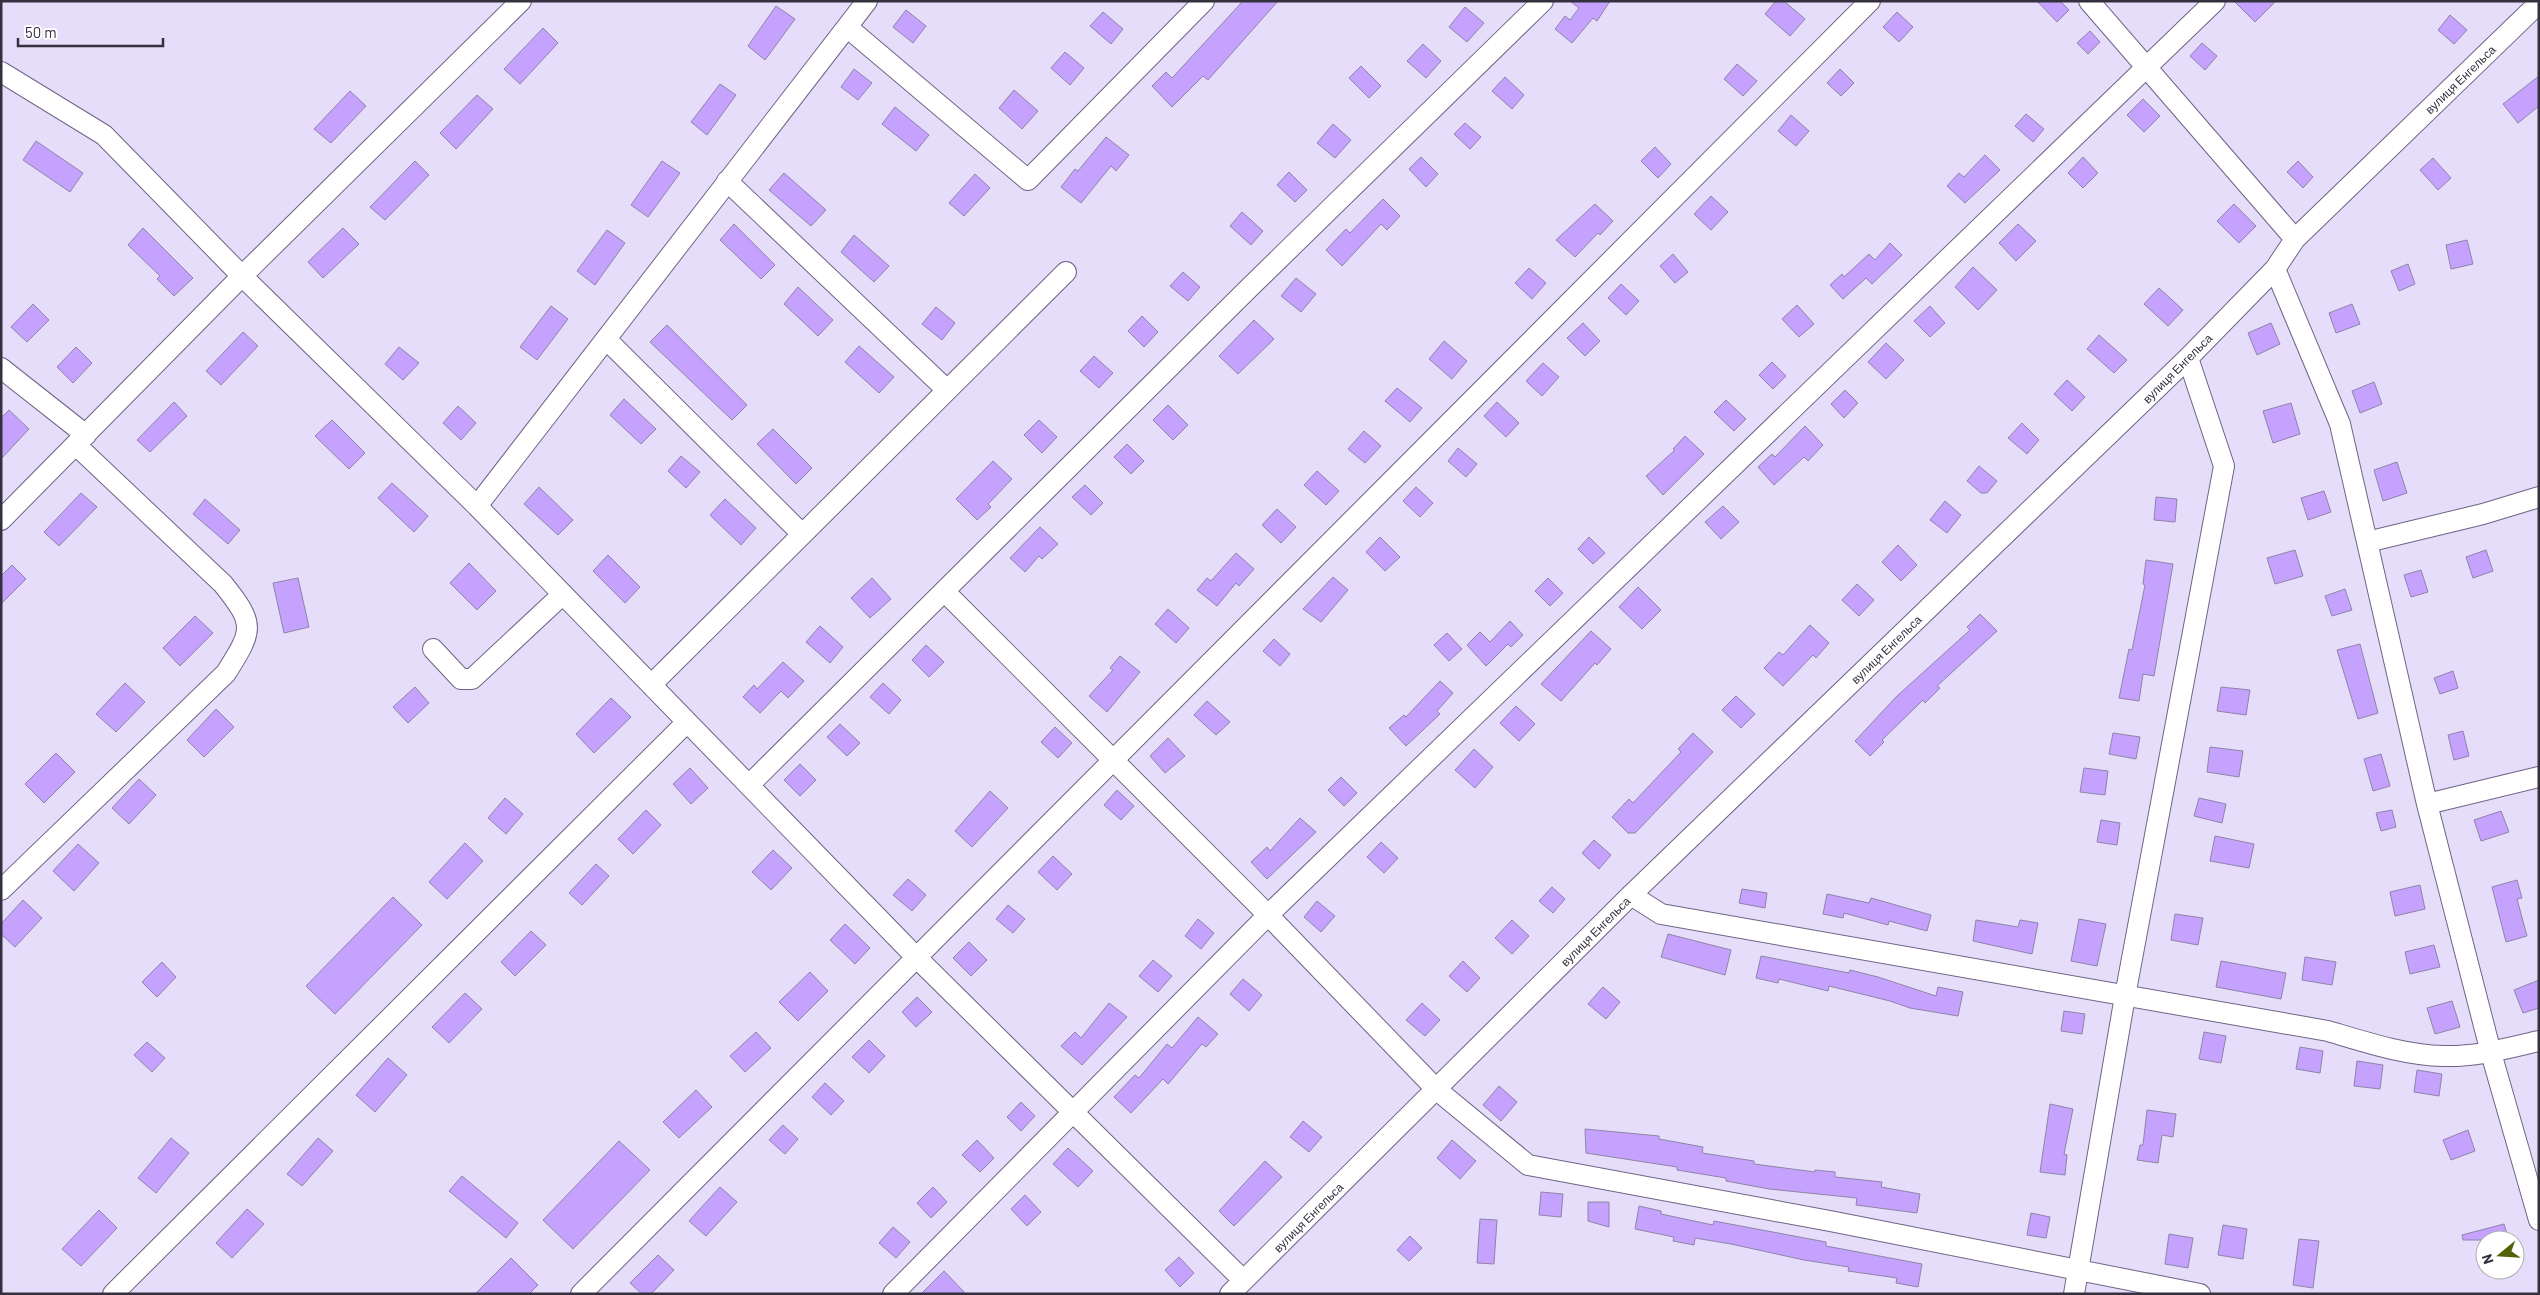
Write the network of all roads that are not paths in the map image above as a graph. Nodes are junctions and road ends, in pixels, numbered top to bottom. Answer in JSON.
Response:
{"nodes":[{"id":1,"x":521,"y":1,"type":"edge"},
{"id":2,"x":867,"y":1,"type":"edge"},
{"id":3,"x":1204,"y":1,"type":"edge"},
{"id":4,"x":1543,"y":1,"type":"edge"},
{"id":5,"x":1870,"y":1,"type":"edge"},
{"id":6,"x":2089,"y":1,"type":"edge"},
{"id":7,"x":2215,"y":1,"type":"edge"},
{"id":8,"x":2539,"y":4,"type":"edge"},
{"id":9,"x":847,"y":26,"type":"junction"},
{"id":10,"x":2147,"y":66,"type":"junction"},
{"id":11,"x":1,"y":72,"type":"edge"},
{"id":12,"x":727,"y":182,"type":"junction"},
{"id":13,"x":2295,"y":239,"type":"junction"},
{"id":14,"x":2275,"y":269,"type":"junction"},
{"id":15,"x":1066,"y":272,"type":"dead end"},
{"id":16,"x":242,"y":276,"type":"junction"},
{"id":17,"x":606,"y":339,"type":"junction"},
{"id":18,"x":2188,"y":358,"type":"junction"},
{"id":19,"x":1,"y":368,"type":"edge"},
{"id":20,"x":947,"y":390,"type":"junction"},
{"id":21,"x":81,"y":440,"type":"junction"},
{"id":22,"x":2539,"y":497,"type":"edge"},
{"id":23,"x":477,"y":506,"type":"junction"},
{"id":24,"x":1,"y":520,"type":"edge"},
{"id":25,"x":802,"y":534,"type":"junction"},
{"id":26,"x":2367,"y":542,"type":"junction"},
{"id":27,"x":944,"y":591,"type":"junction"},
{"id":28,"x":563,"y":594,"type":"junction"},
{"id":29,"x":433,"y":649,"type":"dead end"},
{"id":30,"x":652,"y":684,"type":"junction"},
{"id":31,"x":687,"y":722,"type":"junction"},
{"id":32,"x":1113,"y":759,"type":"junction"},
{"id":33,"x":2539,"y":777,"type":"edge"},
{"id":34,"x":750,"y":784,"type":"junction"},
{"id":35,"x":2427,"y":804,"type":"junction"},
{"id":36,"x":1,"y":890,"type":"edge"},
{"id":37,"x":1631,"y":895,"type":"junction"},
{"id":38,"x":1268,"y":915,"type":"junction"},
{"id":39,"x":916,"y":957,"type":"junction"},
{"id":40,"x":2125,"y":996,"type":"junction"},
{"id":41,"x":2539,"y":1041,"type":"edge"},
{"id":42,"x":2491,"y":1053,"type":"junction"},
{"id":43,"x":1437,"y":1090,"type":"junction"},
{"id":44,"x":1075,"y":1112,"type":"junction"},
{"id":45,"x":2539,"y":1220,"type":"edge"},
{"id":46,"x":2079,"y":1269,"type":"junction"},
{"id":47,"x":1237,"y":1287,"type":"edge"},
{"id":48,"x":113,"y":1294,"type":"edge"},
{"id":49,"x":581,"y":1294,"type":"edge"},
{"id":50,"x":893,"y":1294,"type":"edge"},
{"id":51,"x":2074,"y":1294,"type":"edge"},
{"id":52,"x":2200,"y":1294,"type":"edge"}],
"edges":[{"from":1,"to":16,"type":"street"},
{"from":2,"to":9,"type":"street"},
{"from":3,"to":9,"type":"street"},
{"from":4,"to":27,"type":"street"},
{"from":5,"to":32,"type":"street"},
{"from":6,"to":10,"type":"street"},
{"from":7,"to":10,"type":"street"},
{"from":8,"to":13,"type":"street","name":"вулиця Енгельса"},
{"from":9,"to":12,"type":"street"},
{"from":10,"to":13,"type":"street"},
{"from":10,"to":38,"type":"street"},
{"from":11,"to":16,"type":"street"},
{"from":12,"to":17,"type":"street"},
{"from":12,"to":20,"type":"street"},
{"from":13,"to":14,"type":"street","name":"вулиця Енгельса"},
{"from":14,"to":18,"type":"street","name":"вулиця Енгельса"},
{"from":14,"to":26,"type":"street"},
{"from":15,"to":20,"type":"street"},
{"from":16,"to":21,"type":"street"},
{"from":16,"to":23,"type":"street"},
{"from":17,"to":23,"type":"street"},
{"from":17,"to":25,"type":"street"},
{"from":18,"to":37,"type":"street","name":"вулиця Енгельса"},
{"from":18,"to":40,"type":"street"},
{"from":19,"to":21,"type":"street"},
{"from":20,"to":25,"type":"street"},
{"from":21,"to":24,"type":"street"},
{"from":21,"to":36,"type":"street"},
{"from":22,"to":26,"type":"street"},
{"from":23,"to":28,"type":"street"},
{"from":25,"to":30,"type":"street"},
{"from":26,"to":35,"type":"street"},
{"from":27,"to":32,"type":"street"},
{"from":27,"to":34,"type":"street"},
{"from":28,"to":29,"type":"street"},
{"from":28,"to":30,"type":"street"},
{"from":30,"to":31,"type":"street"},
{"from":31,"to":34,"type":"street"},
{"from":31,"to":48,"type":"street"},
{"from":32,"to":38,"type":"street"},
{"from":32,"to":39,"type":"street"},
{"from":33,"to":35,"type":"street"},
{"from":34,"to":39,"type":"street"},
{"from":35,"to":42,"type":"street"},
{"from":37,"to":40,"type":"street"},
{"from":37,"to":43,"type":"street","name":"вулиця Енгельса"},
{"from":38,"to":43,"type":"street"},
{"from":38,"to":44,"type":"street"},
{"from":39,"to":44,"type":"street"},
{"from":39,"to":49,"type":"street"},
{"from":40,"to":42,"type":"street"},
{"from":40,"to":46,"type":"street"},
{"from":41,"to":42,"type":"street"},
{"from":42,"to":45,"type":"street"},
{"from":43,"to":46,"type":"street"},
{"from":43,"to":47,"type":"street","name":"вулиця Енгельса"},
{"from":44,"to":47,"type":"street"},
{"from":44,"to":50,"type":"street"},
{"from":46,"to":51,"type":"street"},
{"from":46,"to":52,"type":"street"}]}
